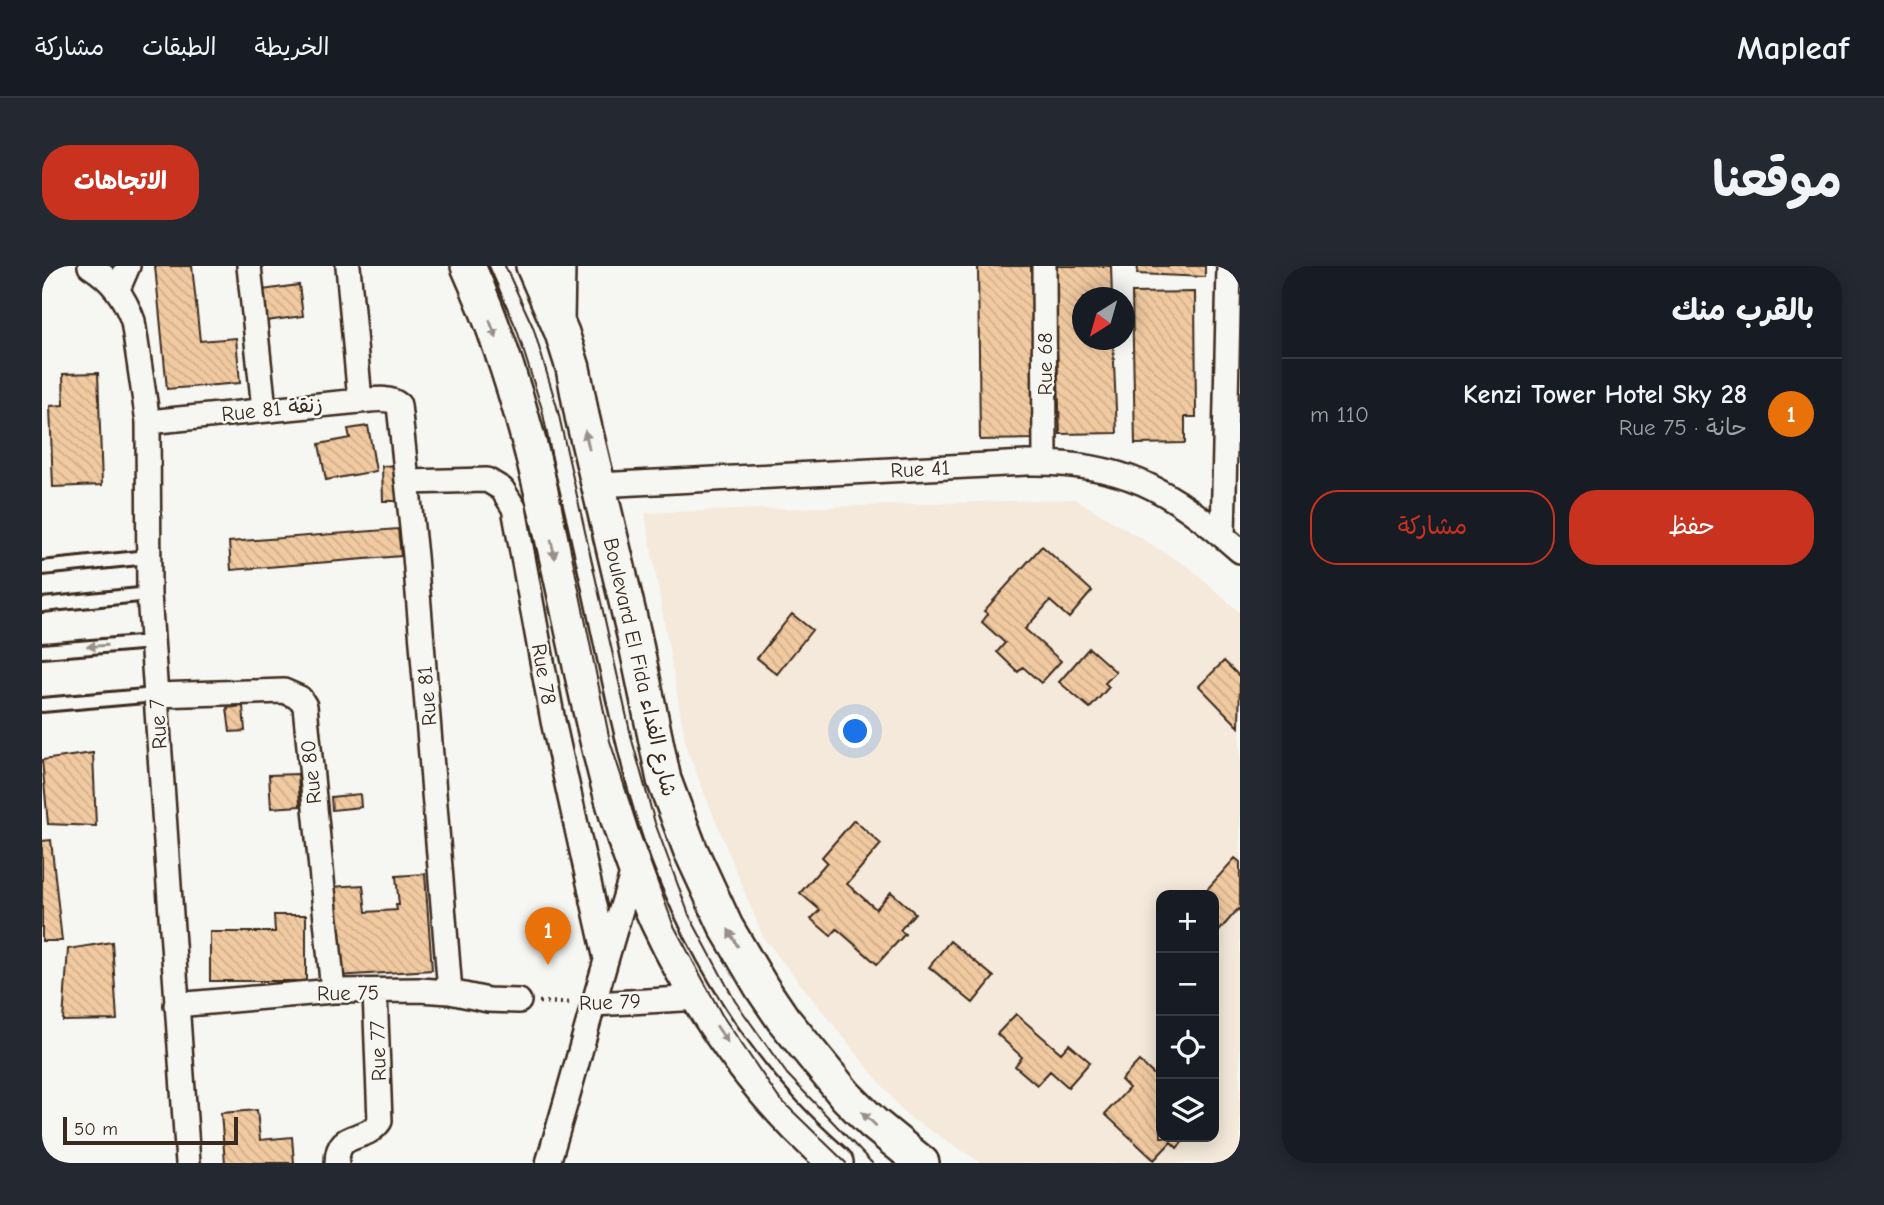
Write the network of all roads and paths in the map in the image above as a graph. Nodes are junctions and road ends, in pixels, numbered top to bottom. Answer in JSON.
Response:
{"nodes":[{"id":1,"x":90,"y":266,"type":"edge"},
{"id":2,"x":128,"y":266,"type":"edge"},
{"id":3,"x":249,"y":266,"type":"edge"},
{"id":4,"x":348,"y":266,"type":"edge"},
{"id":5,"x":468,"y":266,"type":"edge"},
{"id":6,"x":533,"y":266,"type":"edge"},
{"id":7,"x":563,"y":266,"type":"edge"},
{"id":8,"x":1044,"y":266,"type":"edge"},
{"id":9,"x":1229,"y":266,"type":"edge"},
{"id":10,"x":118,"y":289,"type":"junction"},
{"id":11,"x":562,"y":333,"type":"junction"},
{"id":12,"x":360,"y":401,"type":"junction"},
{"id":13,"x":397,"y":401,"type":"joint"},
{"id":14,"x":264,"y":409,"type":"junction"},
{"id":15,"x":148,"y":422,"type":"junction"},
{"id":16,"x":1045,"y":462,"type":"junction"},
{"id":17,"x":408,"y":482,"type":"junction"},
{"id":18,"x":598,"y":485,"type":"junction"},
{"id":19,"x":1232,"y":544,"type":"edge"},
{"id":20,"x":148,"y":557,"type":"junction"},
{"id":21,"x":42,"y":568,"type":"edge"},
{"id":22,"x":149,"y":594,"type":"junction"},
{"id":23,"x":42,"y":605,"type":"edge"},
{"id":24,"x":152,"y":642,"type":"junction"},
{"id":25,"x":42,"y":650,"type":"edge"},
{"id":26,"x":156,"y":695,"type":"junction"},
{"id":27,"x":42,"y":705,"type":"edge"},
{"id":28,"x":611,"y":794,"type":"junction"},
{"id":29,"x":572,"y":806,"type":"junction"},
{"id":30,"x":635,"y":865,"type":"junction"},
{"id":31,"x":605,"y":955,"type":"junction"},
{"id":32,"x":333,"y":991,"type":"junction"},
{"id":33,"x":375,"y":992,"type":"junction"},
{"id":34,"x":450,"y":992,"type":"junction"},
{"id":35,"x":700,"y":998,"type":"junction"},
{"id":36,"x":519,"y":1001,"type":"joint"},
{"id":37,"x":176,"y":1004,"type":"junction"},
{"id":38,"x":594,"y":1004,"type":"junction"},
{"id":39,"x":188,"y":1163,"type":"edge"},
{"id":40,"x":337,"y":1163,"type":"edge"},
{"id":41,"x":548,"y":1163,"type":"edge"},
{"id":42,"x":836,"y":1163,"type":"edge"},
{"id":43,"x":922,"y":1163,"type":"edge"}],
"edges":[{"from":1,"to":10,"type":"street"},
{"from":2,"to":10,"type":"street"},
{"from":3,"to":14,"type":"street"},
{"from":4,"to":12,"type":"street"},
{"from":5,"to":28,"type":"main road","one_way":true},
{"from":6,"to":11,"type":"main road","name":"Boulevard El Fida شارع الفداء"},
{"from":7,"to":11,"type":"street"},
{"from":8,"to":16,"type":"street","name":"Rue 68"},
{"from":9,"to":19,"type":"street","name":"Rue 41"},
{"from":10,"to":15,"type":"street","name":"Rue 7"},
{"from":18,"to":11,"type":"main road","name":"Boulevard El Fida شارع الفداء","one_way":true},
{"from":12,"to":13,"type":"street","name":"Rue 81 زنقة"},
{"from":12,"to":14,"type":"street","name":"Rue 81 زنقة"},
{"from":13,"to":17,"type":"street","name":"Rue 81"},
{"from":14,"to":15,"type":"street","name":"Rue 81 زنقة"},
{"from":15,"to":20,"type":"street","name":"Rue 7"},
{"from":16,"to":18,"type":"street","name":"Rue 41"},
{"from":16,"to":19,"type":"street","name":"Rue 41"},
{"from":17,"to":29,"type":"street","name":"Rue 78"},
{"from":17,"to":34,"type":"street","name":"Rue 81"},
{"from":43,"to":18,"type":"main road","name":"Boulevard El Fida شارع الفداء","one_way":true},
{"from":20,"to":21,"type":"lane"},
{"from":20,"to":22,"type":"street","name":"Rue 7"},
{"from":22,"to":23,"type":"lane"},
{"from":22,"to":24,"type":"street","name":"Rue 7"},
{"from":24,"to":25,"type":"lane","one_way":true},
{"from":24,"to":26,"type":"street","name":"Rue 7"},
{"from":26,"to":27,"type":"lane"},
{"from":26,"to":32,"type":"street","name":"Rue 80"},
{"from":26,"to":37,"type":"street","name":"Rue 7"},
{"from":28,"to":29,"type":"street"},
{"from":28,"to":30,"type":"main road"},
{"from":29,"to":31,"type":"street","name":"Rue 78"},
{"from":30,"to":31,"type":"street","name":"Rue 78"},
{"from":30,"to":35,"type":"main road"},
{"from":31,"to":38,"type":"street","name":"Rue 78"},
{"from":32,"to":33,"type":"street","name":"Rue 75"},
{"from":32,"to":37,"type":"street","name":"Rue 75"},
{"from":33,"to":34,"type":"street","name":"Rue 75"},
{"from":33,"to":40,"type":"street","name":"Rue 77"},
{"from":34,"to":36,"type":"street","name":"Rue 75"},
{"from":35,"to":38,"type":"street","name":"Rue 79"},
{"from":35,"to":42,"type":"main road","one_way":true},
{"from":36,"to":38,"type":"path","name":"Rue 79"},
{"from":37,"to":39,"type":"street","name":"Rue 7"},
{"from":38,"to":41,"type":"street","name":"Rue 78"}]}
